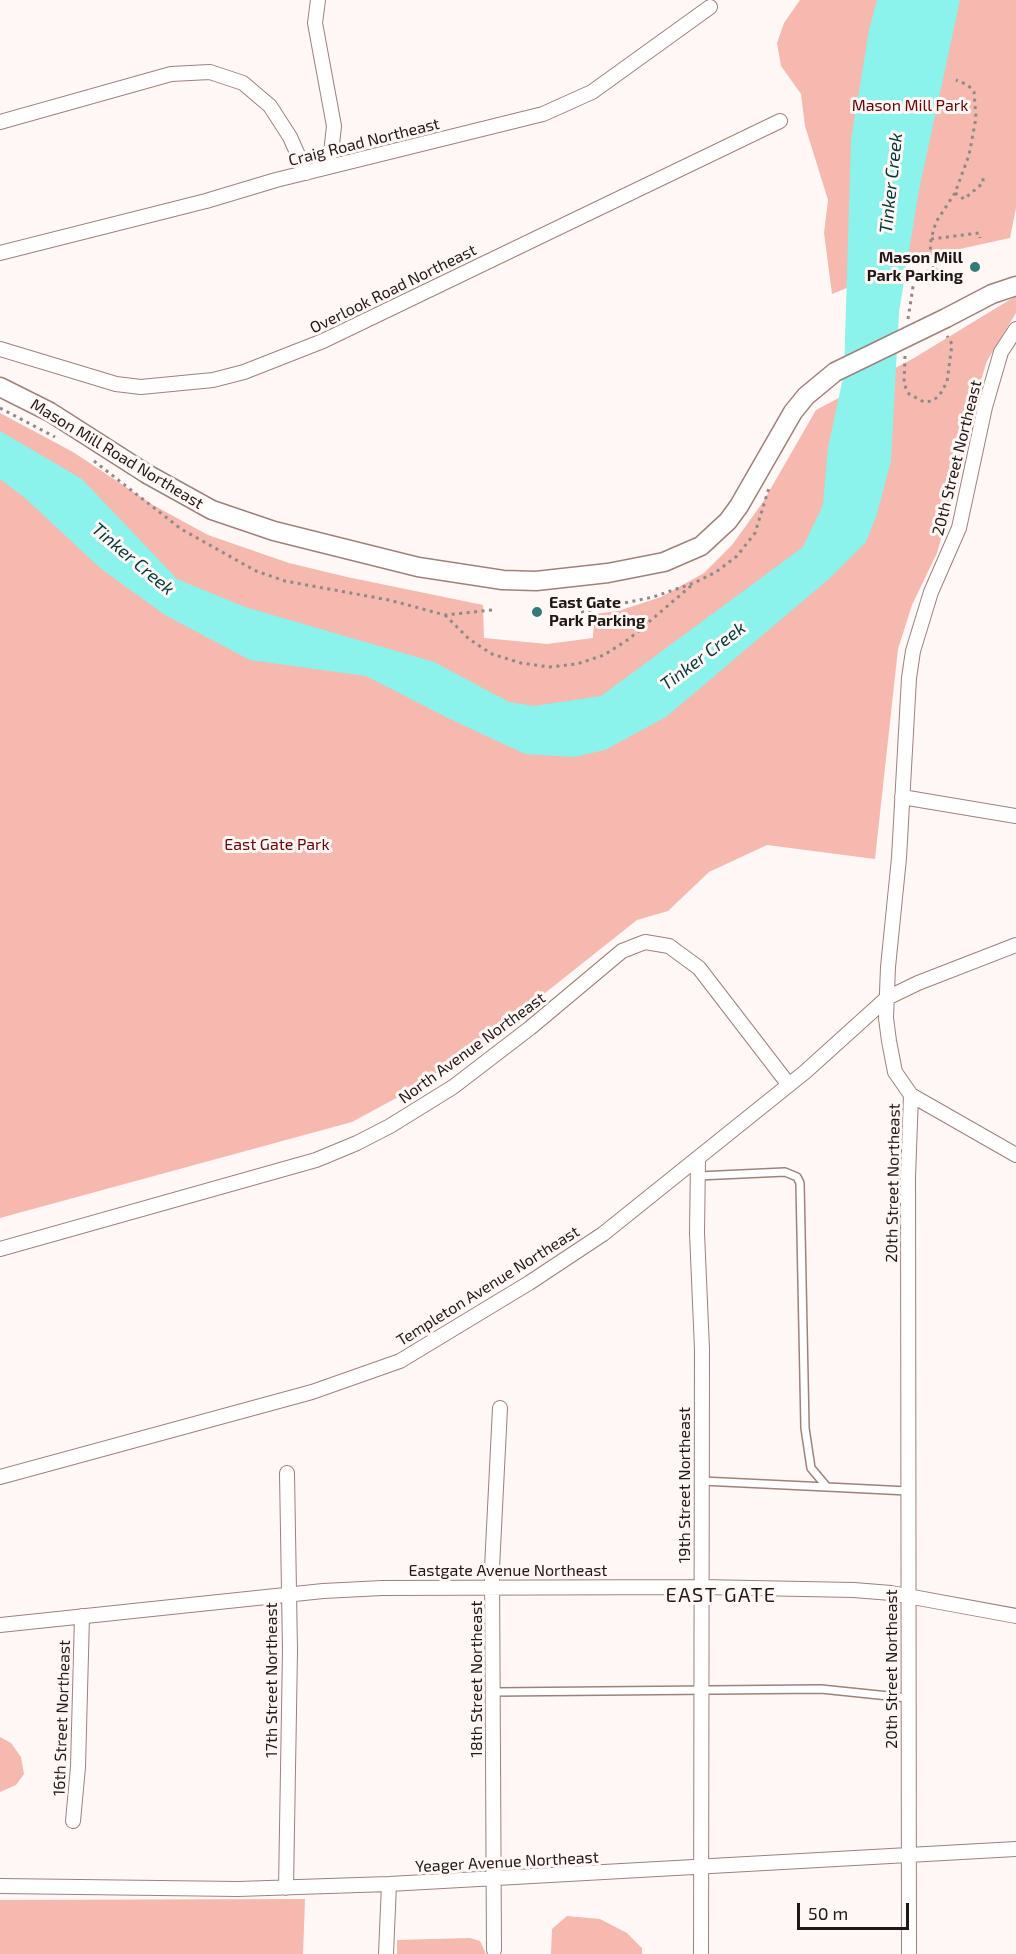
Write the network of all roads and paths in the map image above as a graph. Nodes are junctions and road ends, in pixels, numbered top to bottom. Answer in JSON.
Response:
{"nodes":[{"id":1,"x":318,"y":0,"type":"edge"},
{"id":2,"x":710,"y":7,"type":"dead end"},
{"id":3,"x":956,"y":80,"type":"dead end"},
{"id":4,"x":780,"y":121,"type":"dead end"},
{"id":5,"x":0,"y":122,"type":"edge"},
{"id":6,"x":311,"y":171,"type":"junction"},
{"id":7,"x":983,"y":174,"type":"dead end"},
{"id":8,"x":955,"y":193,"type":"junction"},
{"id":9,"x":980,"y":238,"type":"dead end"},
{"id":10,"x":931,"y":239,"type":"junction"},
{"id":11,"x":0,"y":253,"type":"edge"},
{"id":12,"x":939,"y":278,"type":"dead end"},
{"id":13,"x":1016,"y":286,"type":"edge"},
{"id":14,"x":1016,"y":329,"type":"edge"},
{"id":15,"x":0,"y":349,"type":"edge"},
{"id":16,"x":0,"y":387,"type":"edge"},
{"id":17,"x":694,"y":583,"type":"dead end"},
{"id":18,"x":445,"y":615,"type":"dead end"},
{"id":19,"x":902,"y":797,"type":"junction"},
{"id":20,"x":1016,"y":816,"type":"edge"},
{"id":21,"x":1016,"y":945,"type":"edge"},
{"id":22,"x":887,"y":998,"type":"junction"},
{"id":23,"x":789,"y":1085,"type":"junction"},
{"id":24,"x":911,"y":1095,"type":"junction"},
{"id":25,"x":1016,"y":1155,"type":"edge"},
{"id":26,"x":698,"y":1159,"type":"junction"},
{"id":27,"x":698,"y":1176,"type":"junction"},
{"id":28,"x":0,"y":1249,"type":"edge"},
{"id":29,"x":500,"y":1408,"type":"dead end"},
{"id":30,"x":287,"y":1473,"type":"dead end"},
{"id":31,"x":0,"y":1477,"type":"edge"},
{"id":32,"x":702,"y":1481,"type":"junction"},
{"id":33,"x":827,"y":1487,"type":"junction"},
{"id":34,"x":908,"y":1491,"type":"junction"},
{"id":35,"x":701,"y":1587,"type":"junction"},
{"id":36,"x":493,"y":1589,"type":"junction"},
{"id":37,"x":289,"y":1595,"type":"junction"},
{"id":38,"x":908,"y":1596,"type":"junction"},
{"id":39,"x":82,"y":1616,"type":"junction"},
{"id":40,"x":1016,"y":1616,"type":"edge"},
{"id":41,"x":0,"y":1626,"type":"edge"},
{"id":42,"x":701,"y":1691,"type":"junction"},
{"id":43,"x":494,"y":1692,"type":"junction"},
{"id":44,"x":908,"y":1698,"type":"junction"},
{"id":45,"x":73,"y":1821,"type":"dead end"},
{"id":46,"x":1016,"y":1850,"type":"edge"},
{"id":47,"x":909,"y":1855,"type":"junction"},
{"id":48,"x":702,"y":1868,"type":"junction"},
{"id":49,"x":493,"y":1880,"type":"junction"},
{"id":50,"x":389,"y":1884,"type":"junction"},
{"id":51,"x":0,"y":1886,"type":"edge"},
{"id":52,"x":286,"y":1888,"type":"junction"},
{"id":53,"x":494,"y":1950,"type":"dead end"},
{"id":54,"x":386,"y":1954,"type":"edge"},
{"id":55,"x":701,"y":1954,"type":"edge"},
{"id":56,"x":909,"y":1954,"type":"edge"}],
"edges":[{"from":1,"to":6,"type":"street"},
{"from":2,"to":6,"type":"street","name":"Craig Road Northeast"},
{"from":3,"to":8,"type":"path"},
{"from":4,"to":15,"type":"street","name":"Overlook Road Northeast"},
{"from":5,"to":6,"type":"street"},
{"from":6,"to":11,"type":"street","name":"Craig Road Northeast"},
{"from":7,"to":8,"type":"path"},
{"from":8,"to":10,"type":"path"},
{"from":9,"to":10,"type":"path"},
{"from":10,"to":12,"type":"path"},
{"from":13,"to":16,"type":"street","name":"Mason Mill Road Northeast","bridge":true},
{"from":14,"to":19,"type":"street","name":"20th Street Northeast"},
{"from":17,"to":18,"type":"path"},
{"from":19,"to":20,"type":"street"},
{"from":19,"to":22,"type":"street","name":"20th Street Northeast"},
{"from":21,"to":22,"type":"street","name":"Templeton Avenue Northeast"},
{"from":22,"to":23,"type":"street","name":"Templeton Avenue Northeast"},
{"from":22,"to":24,"type":"street","name":"20th Street Northeast"},
{"from":23,"to":26,"type":"street","name":"Templeton Avenue Northeast"},
{"from":23,"to":28,"type":"street","name":"North Avenue Northeast"},
{"from":24,"to":25,"type":"street"},
{"from":24,"to":34,"type":"street","name":"20th Street Northeast"},
{"from":26,"to":27,"type":"street","name":"19th Street Northeast"},
{"from":26,"to":31,"type":"street","name":"Templeton Avenue Northeast"},
{"from":27,"to":32,"type":"street","name":"19th Street Northeast"},
{"from":27,"to":33,"type":"lane"},
{"from":29,"to":36,"type":"street","name":"18th Street Northeast"},
{"from":30,"to":37,"type":"street","name":"17th Street Northeast"},
{"from":32,"to":33,"type":"lane"},
{"from":32,"to":35,"type":"street","name":"19th Street Northeast"},
{"from":33,"to":34,"type":"lane"},
{"from":34,"to":38,"type":"street","name":"20th Street Northeast"},
{"from":35,"to":36,"type":"street","name":"Eastgate Avenue Northeast"},
{"from":35,"to":38,"type":"street","name":"Eastgate Avenue Northeast"},
{"from":35,"to":42,"type":"street","name":"19th Street Northeast"},
{"from":36,"to":37,"type":"street","name":"Eastgate Avenue Northeast"},
{"from":36,"to":43,"type":"street","name":"18th Street Northeast"},
{"from":37,"to":39,"type":"street","name":"Eastgate Avenue Northeast"},
{"from":37,"to":52,"type":"street","name":"17th Street Northeast"},
{"from":38,"to":40,"type":"street","name":"Eastgate Avenue Northeast"},
{"from":38,"to":44,"type":"street","name":"20th Street Northeast"},
{"from":39,"to":41,"type":"street","name":"Eastgate Avenue Northeast"},
{"from":39,"to":45,"type":"street","name":"16th Street Northeast"},
{"from":42,"to":43,"type":"lane"},
{"from":42,"to":44,"type":"lane"},
{"from":42,"to":48,"type":"street","name":"19th Street Northeast"},
{"from":43,"to":49,"type":"street","name":"18th Street Northeast"},
{"from":44,"to":47,"type":"street","name":"20th Street Northeast"},
{"from":46,"to":47,"type":"street","name":"Yeager Avenue Northeast"},
{"from":47,"to":48,"type":"street","name":"Yeager Avenue Northeast"},
{"from":47,"to":56,"type":"street","name":"20th Street Northeast"},
{"from":48,"to":49,"type":"street","name":"Yeager Avenue Northeast"},
{"from":48,"to":55,"type":"street","name":"19th Street Northeast"},
{"from":49,"to":50,"type":"street","name":"Yeager Avenue Northeast"},
{"from":49,"to":53,"type":"street","name":"18th Street Northeast"},
{"from":50,"to":52,"type":"street","name":"Yeager Avenue Northeast"},
{"from":50,"to":54,"type":"street"},
{"from":51,"to":52,"type":"street","name":"Yeager Avenue Northeast"}]}
